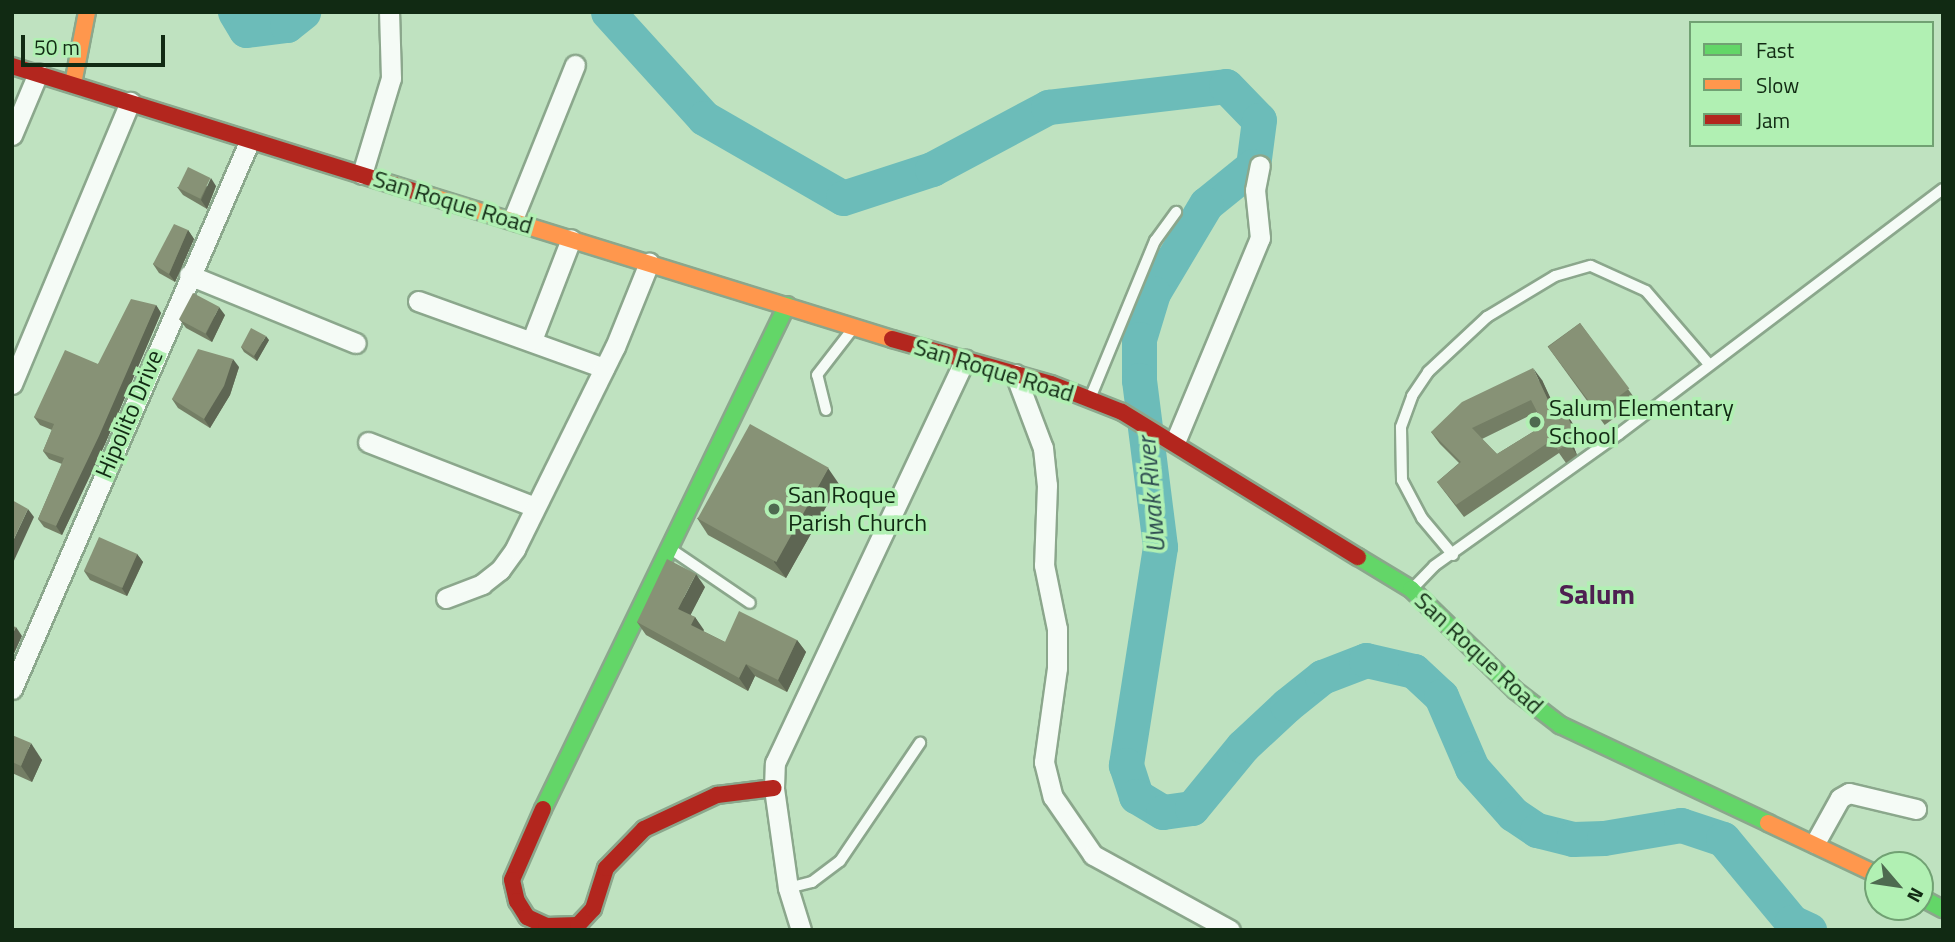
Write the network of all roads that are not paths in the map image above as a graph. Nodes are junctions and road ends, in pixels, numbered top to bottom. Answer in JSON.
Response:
{"nodes":[{"id":1,"x":87,"y":12,"type":"edge"},
{"id":2,"x":389,"y":12,"type":"edge"},
{"id":3,"x":575,"y":65,"type":"dead end"},
{"id":4,"x":12,"y":66,"type":"edge"},
{"id":5,"x":38,"y":74,"type":"junction"},
{"id":6,"x":73,"y":84,"type":"junction"},
{"id":7,"x":130,"y":102,"type":"junction"},
{"id":8,"x":12,"y":135,"type":"edge"},
{"id":9,"x":249,"y":142,"type":"junction"},
{"id":10,"x":1260,"y":164,"type":"dead end"},
{"id":11,"x":362,"y":174,"type":"junction"},
{"id":12,"x":1943,"y":189,"type":"edge"},
{"id":13,"x":1176,"y":212,"type":"dead end"},
{"id":14,"x":513,"y":219,"type":"junction"},
{"id":15,"x":571,"y":239,"type":"junction"},
{"id":16,"x":649,"y":263,"type":"junction"},
{"id":17,"x":189,"y":275,"type":"junction"},
{"id":18,"x":418,"y":301,"type":"dead end"},
{"id":19,"x":787,"y":305,"type":"junction"},
{"id":20,"x":854,"y":328,"type":"junction"},
{"id":21,"x":532,"y":340,"type":"junction"},
{"id":22,"x":356,"y":343,"type":"dead end"},
{"id":23,"x":965,"y":359,"type":"junction"},
{"id":24,"x":1708,"y":363,"type":"junction"},
{"id":25,"x":604,"y":368,"type":"junction"},
{"id":26,"x":1015,"y":373,"type":"junction"},
{"id":27,"x":12,"y":384,"type":"edge"},
{"id":28,"x":1090,"y":400,"type":"junction"},
{"id":29,"x":826,"y":410,"type":"dead end"},
{"id":30,"x":368,"y":442,"type":"dead end"},
{"id":31,"x":1175,"y":442,"type":"junction"},
{"id":32,"x":535,"y":507,"type":"junction"},
{"id":33,"x":668,"y":547,"type":"junction"},
{"id":34,"x":1453,"y":555,"type":"junction"},
{"id":35,"x":1411,"y":589,"type":"junction"},
{"id":36,"x":446,"y":598,"type":"dead end"},
{"id":37,"x":750,"y":603,"type":"dead end"},
{"id":38,"x":12,"y":689,"type":"edge"},
{"id":39,"x":920,"y":743,"type":"dead end"},
{"id":40,"x":774,"y":788,"type":"junction"},
{"id":41,"x":1916,"y":809,"type":"dead end"},
{"id":42,"x":1815,"y":843,"type":"junction"},
{"id":43,"x":1864,"y":868,"type":"edge"},
{"id":44,"x":788,"y":888,"type":"junction"},
{"id":45,"x":801,"y":930,"type":"edge"},
{"id":46,"x":1230,"y":930,"type":"edge"}],
"edges":[{"from":1,"to":6,"type":"street"},
{"from":2,"to":11,"type":"street"},
{"from":3,"to":14,"type":"street"},
{"from":4,"to":5,"type":"street","name":"San Roque Road"},
{"from":5,"to":6,"type":"street","name":"San Roque Road"},
{"from":5,"to":8,"type":"street"},
{"from":6,"to":7,"type":"street","name":"San Roque Road"},
{"from":7,"to":9,"type":"street","name":"San Roque Road"},
{"from":7,"to":27,"type":"street"},
{"from":9,"to":11,"type":"street","name":"San Roque Road"},
{"from":9,"to":17,"type":"street","name":"Hipolito Drive"},
{"from":10,"to":31,"type":"street"},
{"from":11,"to":14,"type":"street","name":"San Roque Road"},
{"from":12,"to":24,"type":"lane"},
{"from":13,"to":28,"type":"lane"},
{"from":14,"to":15,"type":"street","name":"San Roque Road"},
{"from":15,"to":16,"type":"street","name":"San Roque Road"},
{"from":15,"to":21,"type":"street"},
{"from":16,"to":19,"type":"street","name":"San Roque Road"},
{"from":16,"to":25,"type":"street"},
{"from":17,"to":22,"type":"street"},
{"from":17,"to":38,"type":"street","name":"Hipolito Drive"},
{"from":18,"to":21,"type":"street"},
{"from":19,"to":20,"type":"street","name":"San Roque Road"},
{"from":19,"to":33,"type":"street"},
{"from":20,"to":23,"type":"street","name":"San Roque Road"},
{"from":20,"to":29,"type":"lane"},
{"from":21,"to":25,"type":"street"},
{"from":23,"to":26,"type":"street","name":"San Roque Road"},
{"from":23,"to":40,"type":"street"},
{"from":24,"to":34,"type":"lane"},
{"from":24,"to":34,"type":"lane"},
{"from":25,"to":32,"type":"street"},
{"from":26,"to":28,"type":"street","name":"San Roque Road"},
{"from":26,"to":46,"type":"street"},
{"from":28,"to":31,"type":"street","name":"San Roque Road"},
{"from":30,"to":32,"type":"street"},
{"from":31,"to":35,"type":"street","name":"San Roque Road"},
{"from":32,"to":36,"type":"street"},
{"from":33,"to":37,"type":"lane"},
{"from":33,"to":40,"type":"street"},
{"from":34,"to":35,"type":"lane"},
{"from":35,"to":42,"type":"street","name":"San Roque Road"},
{"from":39,"to":44,"type":"lane"},
{"from":40,"to":44,"type":"street"},
{"from":41,"to":42,"type":"street"},
{"from":42,"to":43,"type":"street","name":"San Roque Road"},
{"from":44,"to":45,"type":"street"}]}
